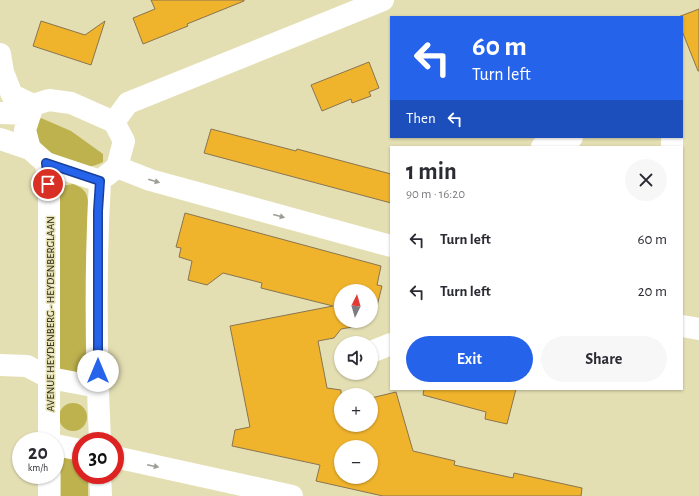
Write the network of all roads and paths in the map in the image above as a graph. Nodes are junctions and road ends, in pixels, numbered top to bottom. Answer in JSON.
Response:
{"nodes":[{"id":1,"x":383,"y":0,"type":"edge"},
{"id":2,"x":0,"y":54,"type":"edge"},
{"id":3,"x":31,"y":109,"type":"junction"},
{"id":4,"x":0,"y":113,"type":"edge"},
{"id":5,"x":114,"y":122,"type":"junction"},
{"id":6,"x":569,"y":138,"type":"edge"},
{"id":7,"x":0,"y":140,"type":"edge"},
{"id":8,"x":545,"y":146,"type":"edge"},
{"id":9,"x":30,"y":149,"type":"junction"},
{"id":10,"x":46,"y":163,"type":"junction"},
{"id":11,"x":117,"y":168,"type":"junction"},
{"id":12,"x":100,"y":181,"type":"junction"},
{"id":13,"x":390,"y":246,"type":"edge"},
{"id":14,"x":683,"y":326,"type":"edge"},
{"id":15,"x":699,"y":330,"type":"edge"},
{"id":16,"x":390,"y":344,"type":"edge"},
{"id":17,"x":378,"y":349,"type":"edge"},
{"id":18,"x":0,"y":365,"type":"edge"},
{"id":19,"x":50,"y":378,"type":"junction"},
{"id":20,"x":98,"y":387,"type":"junction"},
{"id":21,"x":49,"y":432,"type":"edge"},
{"id":22,"x":100,"y":432,"type":"edge"},
{"id":23,"x":124,"y":460,"type":"edge"},
{"id":24,"x":49,"y":484,"type":"edge"},
{"id":25,"x":100,"y":484,"type":"edge"},
{"id":26,"x":49,"y":496,"type":"edge"},
{"id":27,"x":100,"y":496,"type":"edge"},
{"id":28,"x":292,"y":496,"type":"edge"}],
"edges":[{"from":1,"to":5,"type":"street"},
{"from":2,"to":3,"type":"street"},
{"from":3,"to":4,"type":"street"},
{"from":3,"to":5,"type":"street"},
{"from":3,"to":9,"type":"street"},
{"from":5,"to":11,"type":"street"},
{"from":6,"to":8,"type":"street"},
{"from":7,"to":9,"type":"street"},
{"from":9,"to":10,"type":"street"},
{"from":10,"to":12,"type":"street"},
{"from":10,"to":19,"type":"street","name":"AVENUE HEYDENBERG - HEYDENBERGLAAN"},
{"from":11,"to":12,"type":"street"},
{"from":11,"to":13,"type":"street","one_way":true},
{"from":12,"to":20,"type":"street"},
{"from":14,"to":15,"type":"street"},
{"from":16,"to":17,"type":"street"},
{"from":18,"to":19,"type":"street"},
{"from":19,"to":20,"type":"street"},
{"from":19,"to":21,"type":"street","name":"AVENUE HEYDENBERG - HEYDENBERGLAAN"},
{"from":20,"to":22,"type":"street"},
{"from":23,"to":28,"type":"street","one_way":true},
{"from":24,"to":26,"type":"street"},
{"from":25,"to":27,"type":"street"}]}
